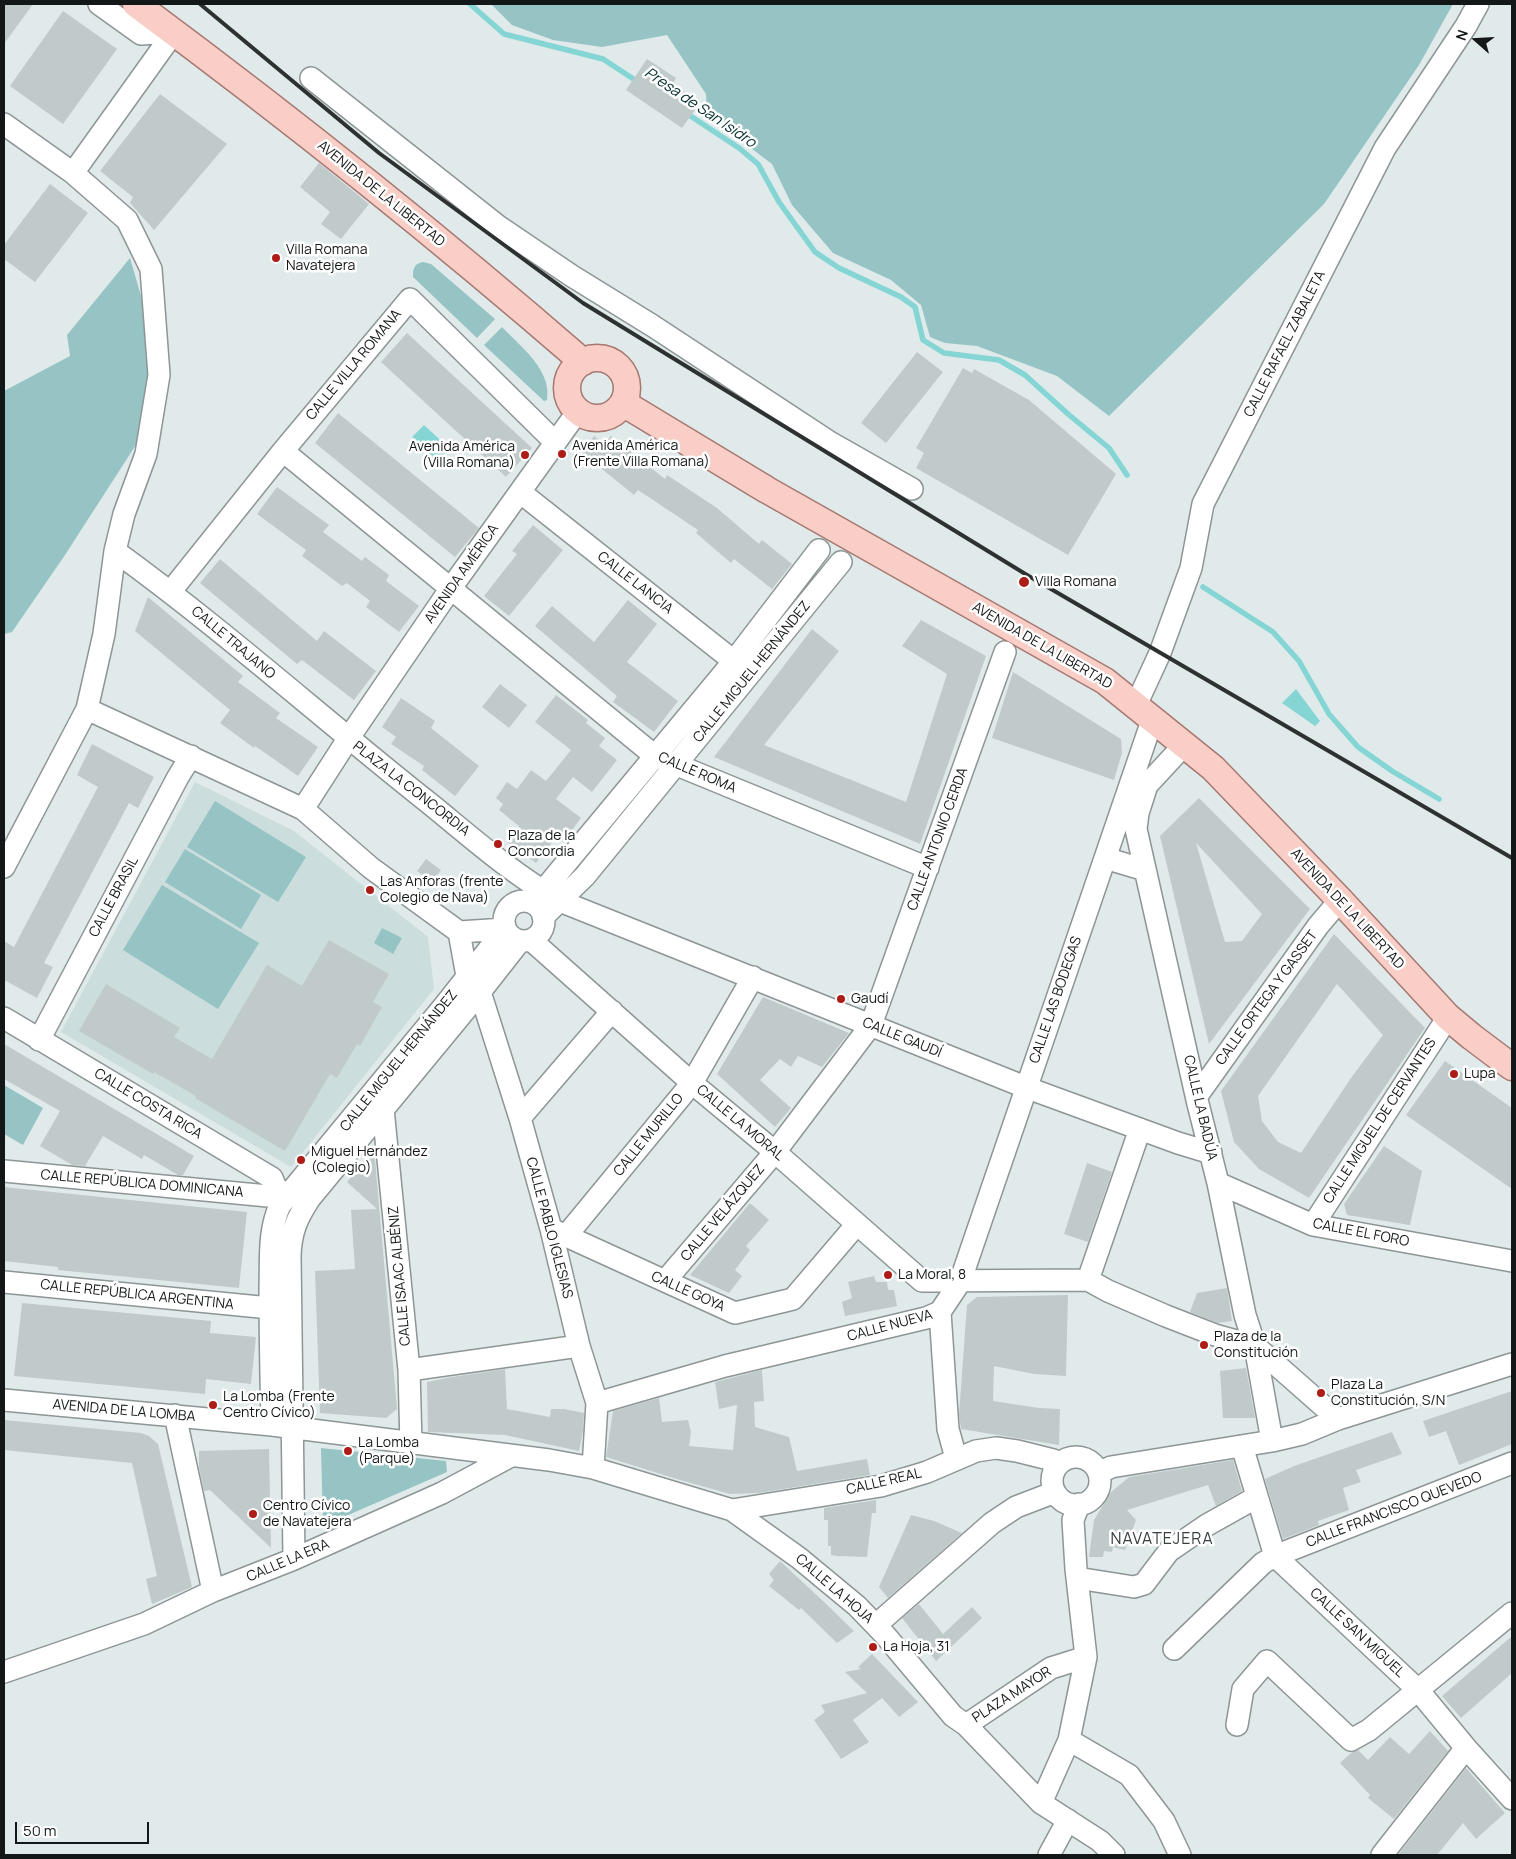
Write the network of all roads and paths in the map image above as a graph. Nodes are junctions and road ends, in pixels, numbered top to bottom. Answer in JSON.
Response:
{"nodes":[{"id":1,"x":100,"y":4,"type":"edge"},
{"id":2,"x":136,"y":4,"type":"edge"},
{"id":3,"x":1478,"y":4,"type":"edge"},
{"id":4,"x":174,"y":32,"type":"junction"},
{"id":5,"x":311,"y":78,"type":"dead end"},
{"id":6,"x":4,"y":124,"type":"edge"},
{"id":7,"x":73,"y":173,"type":"junction"},
{"id":8,"x":584,"y":362,"type":"junction"},
{"id":9,"x":623,"y":403,"type":"junction"},
{"id":10,"x":578,"y":411,"type":"junction"},
{"id":11,"x":555,"y":442,"type":"junction"},
{"id":12,"x":283,"y":452,"type":"junction"},
{"id":13,"x":912,"y":489,"type":"dead end"},
{"id":14,"x":520,"y":492,"type":"junction"},
{"id":15,"x":819,"y":550,"type":"dead end"},
{"id":16,"x":115,"y":551,"type":"junction"},
{"id":17,"x":841,"y":562,"type":"dead end"},
{"id":18,"x":451,"y":588,"type":"junction"},
{"id":19,"x":171,"y":592,"type":"junction"},
{"id":20,"x":1005,"y":652,"type":"dead end"},
{"id":21,"x":742,"y":668,"type":"junction"},
{"id":22,"x":87,"y":709,"type":"junction"},
{"id":23,"x":1145,"y":711,"type":"junction"},
{"id":24,"x":348,"y":739,"type":"junction"},
{"id":25,"x":1185,"y":744,"type":"junction"},
{"id":26,"x":191,"y":756,"type":"junction"},
{"id":27,"x":654,"y":756,"type":"junction"},
{"id":28,"x":676,"y":765,"type":"junction"},
{"id":29,"x":1127,"y":795,"type":"junction"},
{"id":30,"x":303,"y":809,"type":"junction"},
{"id":31,"x":1136,"y":829,"type":"junction"},
{"id":32,"x":1105,"y":858,"type":"junction"},
{"id":33,"x":4,"y":867,"type":"edge"},
{"id":34,"x":928,"y":868,"type":"junction"},
{"id":35,"x":1145,"y":870,"type":"junction"},
{"id":36,"x":1340,"y":900,"type":"junction"},
{"id":37,"x":545,"y":903,"type":"junction"},
{"id":38,"x":459,"y":932,"type":"junction"},
{"id":39,"x":518,"y":937,"type":"junction"},
{"id":40,"x":753,"y":977,"type":"junction"},
{"id":41,"x":474,"y":984,"type":"junction"},
{"id":42,"x":612,"y":1011,"type":"junction"},
{"id":43,"x":1448,"y":1017,"type":"junction"},
{"id":44,"x":4,"y":1018,"type":"edge"},
{"id":45,"x":871,"y":1025,"type":"junction"},
{"id":46,"x":38,"y":1040,"type":"junction"},
{"id":47,"x":1512,"y":1067,"type":"edge"},
{"id":48,"x":692,"y":1082,"type":"junction"},
{"id":49,"x":1025,"y":1087,"type":"junction"},
{"id":50,"x":1197,"y":1096,"type":"junction"},
{"id":51,"x":383,"y":1110,"type":"junction"},
{"id":52,"x":520,"y":1118,"type":"junction"},
{"id":53,"x":1140,"y":1129,"type":"junction"},
{"id":54,"x":775,"y":1152,"type":"junction"},
{"id":55,"x":1211,"y":1152,"type":"junction"},
{"id":56,"x":4,"y":1171,"type":"edge"},
{"id":57,"x":1218,"y":1182,"type":"junction"},
{"id":58,"x":282,"y":1191,"type":"junction"},
{"id":59,"x":857,"y":1224,"type":"junction"},
{"id":60,"x":1313,"y":1226,"type":"junction"},
{"id":61,"x":559,"y":1232,"type":"junction"},
{"id":62,"x":1512,"y":1261,"type":"edge"},
{"id":63,"x":1088,"y":1280,"type":"junction"},
{"id":64,"x":665,"y":1281,"type":"junction"},
{"id":65,"x":4,"y":1282,"type":"edge"},
{"id":66,"x":960,"y":1282,"type":"junction"},
{"id":67,"x":270,"y":1308,"type":"junction"},
{"id":68,"x":940,"y":1312,"type":"junction"},
{"id":69,"x":579,"y":1346,"type":"junction"},
{"id":70,"x":1256,"y":1346,"type":"junction"},
{"id":71,"x":1512,"y":1364,"type":"edge"},
{"id":72,"x":409,"y":1370,"type":"junction"},
{"id":73,"x":4,"y":1400,"type":"edge"},
{"id":74,"x":597,"y":1403,"type":"junction"},
{"id":75,"x":174,"y":1415,"type":"junction"},
{"id":76,"x":1338,"y":1419,"type":"junction"},
{"id":77,"x":282,"y":1427,"type":"junction"},
{"id":78,"x":1272,"y":1442,"type":"junction"},
{"id":79,"x":411,"y":1444,"type":"junction"},
{"id":80,"x":1242,"y":1446,"type":"junction"},
{"id":81,"x":511,"y":1456,"type":"junction"},
{"id":82,"x":956,"y":1458,"type":"junction"},
{"id":83,"x":1512,"y":1463,"type":"edge"},
{"id":84,"x":1060,"y":1464,"type":"junction"},
{"id":85,"x":593,"y":1468,"type":"junction"},
{"id":86,"x":1099,"y":1473,"type":"junction"},
{"id":87,"x":1055,"y":1492,"type":"junction"},
{"id":88,"x":1257,"y":1498,"type":"junction"},
{"id":89,"x":1078,"y":1504,"type":"junction"},
{"id":90,"x":732,"y":1510,"type":"junction"},
{"id":91,"x":1275,"y":1556,"type":"junction"},
{"id":92,"x":294,"y":1559,"type":"junction"},
{"id":93,"x":1077,"y":1578,"type":"junction"},
{"id":94,"x":213,"y":1591,"type":"junction"},
{"id":95,"x":1512,"y":1613,"type":"edge"},
{"id":96,"x":876,"y":1625,"type":"junction"},
{"id":97,"x":1174,"y":1649,"type":"dead end"},
{"id":98,"x":1086,"y":1657,"type":"junction"},
{"id":99,"x":4,"y":1672,"type":"edge"},
{"id":100,"x":1418,"y":1690,"type":"junction"},
{"id":101,"x":966,"y":1725,"type":"junction"},
{"id":102,"x":1236,"y":1725,"type":"dead end"},
{"id":103,"x":1069,"y":1740,"type":"junction"},
{"id":104,"x":1466,"y":1748,"type":"junction"},
{"id":105,"x":1512,"y":1799,"type":"edge"},
{"id":106,"x":1041,"y":1802,"type":"junction"},
{"id":107,"x":1068,"y":1820,"type":"junction"},
{"id":108,"x":1049,"y":1855,"type":"edge"},
{"id":109,"x":1114,"y":1855,"type":"edge"},
{"id":110,"x":1180,"y":1855,"type":"edge"},
{"id":111,"x":1382,"y":1855,"type":"edge"}],
"edges":[{"from":1,"to":4,"type":"street"},
{"from":2,"to":4,"type":"main road","name":"AVENIDA DE LA LIBERTAD"},
{"from":3,"to":23,"type":"street","name":"CALLE RAFAEL ZABALETA"},
{"from":4,"to":7,"type":"street"},
{"from":4,"to":8,"type":"main road","name":"AVENIDA DE LA LIBERTAD"},
{"from":5,"to":13,"type":"street"},
{"from":6,"to":7,"type":"street"},
{"from":7,"to":16,"type":"street"},
{"from":8,"to":9,"type":"main road"},
{"from":8,"to":10,"type":"main road"},
{"from":9,"to":10,"type":"main road"},
{"from":9,"to":23,"type":"main road","name":"AVENIDA DE LA LIBERTAD"},
{"from":10,"to":11,"type":"street","name":"AVENIDA AMÉRICA"},
{"from":11,"to":12,"type":"street","name":"CALLE VILLA ROMANA"},
{"from":11,"to":14,"type":"street","name":"AVENIDA AMÉRICA"},
{"from":12,"to":18,"type":"street","name":"CALLE ROMA"},
{"from":12,"to":19,"type":"street","name":"CALLE VILLA ROMANA"},
{"from":14,"to":18,"type":"street","name":"AVENIDA AMÉRICA"},
{"from":14,"to":21,"type":"street","name":"CALLE LANCIA"},
{"from":15,"to":21,"type":"street","name":"CALLE MIGUEL HERNÁNDEZ"},
{"from":16,"to":19,"type":"street","name":"CALLE TRAJANO"},
{"from":16,"to":22,"type":"street"},
{"from":17,"to":21,"type":"street","name":"CALLE MIGUEL HERNÁNDEZ"},
{"from":18,"to":24,"type":"street","name":"AVENIDA AMÉRICA"},
{"from":18,"to":27,"type":"street","name":"CALLE ROMA"},
{"from":19,"to":24,"type":"street","name":"CALLE TRAJANO"},
{"from":20,"to":34,"type":"street","name":"CALLE ANTONIO CERDA"},
{"from":21,"to":27,"type":"street","name":"CALLE MIGUEL HERNÁNDEZ"},
{"from":21,"to":28,"type":"street","name":"CALLE MIGUEL HERNÁNDEZ"},
{"from":22,"to":26,"type":"street"},
{"from":22,"to":33,"type":"street"},
{"from":23,"to":25,"type":"main road","name":"AVENIDA DE LA LIBERTAD"},
{"from":23,"to":29,"type":"street","name":"CALLE LAS BODEGAS"},
{"from":24,"to":30,"type":"street","name":"PLAZA LA CONCORDIA"},
{"from":24,"to":37,"type":"street","name":"PLAZA LA CONCORDIA"},
{"from":25,"to":31,"type":"street","name":"CALLE LA BADÚA"},
{"from":25,"to":36,"type":"main road","name":"AVENIDA DE LA LIBERTAD"},
{"from":26,"to":30,"type":"street"},
{"from":26,"to":46,"type":"street","name":"CALLE BRASIL"},
{"from":27,"to":28,"type":"street","name":"CALLE ROMA"},
{"from":27,"to":37,"type":"street","name":"CALLE MIGUEL HERNÁNDEZ"},
{"from":28,"to":34,"type":"street","name":"CALLE ROMA"},
{"from":28,"to":37,"type":"street","name":"CALLE MIGUEL HERNÁNDEZ"},
{"from":29,"to":31,"type":"street"},
{"from":29,"to":32,"type":"street","name":"CALLE LAS BODEGAS"},
{"from":30,"to":38,"type":"street"},
{"from":31,"to":35,"type":"street","name":"CALLE LA BADÚA"},
{"from":32,"to":35,"type":"street"},
{"from":32,"to":49,"type":"street","name":"CALLE LAS BODEGAS"},
{"from":34,"to":45,"type":"street","name":"CALLE ANTONIO CERDA"},
{"from":35,"to":50,"type":"street","name":"CALLE LA BADÚA"},
{"from":36,"to":43,"type":"main road","name":"AVENIDA DE LA LIBERTAD"},
{"from":36,"to":50,"type":"street","name":"CALLE ORTEGA Y GASSET"},
{"from":37,"to":39,"type":"street"},
{"from":37,"to":39,"type":"street"},
{"from":37,"to":40,"type":"street","name":"CALLE GAUDÍ"},
{"from":38,"to":39,"type":"street"},
{"from":38,"to":41,"type":"street","name":"CALLE PABLO IGLESIAS"},
{"from":39,"to":41,"type":"street","name":"CALLE MIGUEL HERNÁNDEZ"},
{"from":39,"to":42,"type":"street","name":"CALLE LA MORAL"},
{"from":40,"to":45,"type":"street","name":"CALLE GAUDÍ"},
{"from":40,"to":48,"type":"street","name":"CALLE MURILLO"},
{"from":41,"to":51,"type":"street","name":"CALLE MIGUEL HERNÁNDEZ"},
{"from":41,"to":52,"type":"street","name":"CALLE PABLO IGLESIAS"},
{"from":41,"to":58,"type":"street","name":"CALLE MIGUEL HERNÁNDEZ"},
{"from":42,"to":48,"type":"street","name":"CALLE LA MORAL"},
{"from":42,"to":52,"type":"street"},
{"from":43,"to":47,"type":"main road","name":"AVENIDA DE LA LIBERTAD"},
{"from":43,"to":60,"type":"street","name":"CALLE MIGUEL DE CERVANTES"},
{"from":44,"to":46,"type":"street","name":"CALLE COSTA RICA"},
{"from":45,"to":49,"type":"street","name":"CALLE GAUDÍ"},
{"from":45,"to":54,"type":"street","name":"CALLE VELÁZQUEZ"},
{"from":46,"to":58,"type":"street","name":"CALLE COSTA RICA"},
{"from":48,"to":54,"type":"street","name":"CALLE LA MORAL"},
{"from":48,"to":61,"type":"street","name":"CALLE MURILLO"},
{"from":49,"to":53,"type":"street","name":"CALLE GAUDÍ"},
{"from":49,"to":66,"type":"street","name":"CALLE LAS BODEGAS"},
{"from":50,"to":55,"type":"street","name":"CALLE LA BADÚA"},
{"from":51,"to":72,"type":"street","name":"CALLE ISAAC ALBÉNIZ"},
{"from":51,"to":77,"type":"street","name":"CALLE MIGUEL HERNÁNDEZ"},
{"from":52,"to":61,"type":"street","name":"CALLE PABLO IGLESIAS"},
{"from":53,"to":55,"type":"street","name":"CALLE GAUDÍ"},
{"from":53,"to":63,"type":"street"},
{"from":54,"to":59,"type":"street","name":"CALLE LA MORAL"},
{"from":54,"to":64,"type":"street","name":"CALLE VELÁZQUEZ"},
{"from":55,"to":57,"type":"street","name":"CALLE LA BADÚA"},
{"from":56,"to":58,"type":"street","name":"CALLE REPÚBLICA DOMINICANA"},
{"from":57,"to":60,"type":"street","name":"CALLE EL FORO"},
{"from":57,"to":70,"type":"street","name":"CALLE LA BADÚA"},
{"from":58,"to":67,"type":"street","name":"CALLE MIGUEL HERNÁNDEZ"},
{"from":59,"to":64,"type":"street","name":"CALLE GOYA"},
{"from":59,"to":66,"type":"street","name":"CALLE LA MORAL"},
{"from":60,"to":62,"type":"street","name":"CALLE EL FORO"},
{"from":61,"to":64,"type":"street","name":"CALLE GOYA"},
{"from":61,"to":69,"type":"street","name":"CALLE PABLO IGLESIAS"},
{"from":63,"to":66,"type":"street"},
{"from":63,"to":70,"type":"street"},
{"from":65,"to":67,"type":"street","name":"CALLE REPÚBLICA ARGENTINA"},
{"from":66,"to":68,"type":"street","name":"CALLE NUEVA"},
{"from":67,"to":77,"type":"street","name":"CALLE MIGUEL HERNÁNDEZ"},
{"from":68,"to":74,"type":"street","name":"CALLE NUEVA"},
{"from":68,"to":82,"type":"street"},
{"from":69,"to":72,"type":"street"},
{"from":69,"to":74,"type":"street","name":"CALLE PABLO IGLESIAS"},
{"from":70,"to":76,"type":"street","name":"CALLE LA BADÚA"},
{"from":70,"to":78,"type":"street","name":"CALLE LA BADÚA"},
{"from":71,"to":76,"type":"street"},
{"from":72,"to":79,"type":"street","name":"CALLE ISAAC ALBÉNIZ"},
{"from":73,"to":75,"type":"street","name":"AVENIDA DE LA LOMBA"},
{"from":74,"to":85,"type":"street","name":"CALLE PABLO IGLESIAS"},
{"from":75,"to":77,"type":"street","name":"AVENIDA DE LA LOMBA"},
{"from":75,"to":94,"type":"street"},
{"from":76,"to":78,"type":"street"},
{"from":77,"to":79,"type":"street","name":"AVENIDA DE LA LOMBA"},
{"from":77,"to":92,"type":"street"},
{"from":78,"to":80,"type":"street"},
{"from":79,"to":81,"type":"street","name":"AVENIDA DE LA LOMBA"},
{"from":80,"to":86,"type":"street"},
{"from":80,"to":88,"type":"street","name":"CALLE SAN MIGUEL"},
{"from":81,"to":85,"type":"street","name":"CALLE LA HOJA"},
{"from":81,"to":92,"type":"street","name":"CALLE LA ERA"},
{"from":82,"to":84,"type":"street","name":"CALLE REAL"},
{"from":82,"to":90,"type":"street","name":"CALLE REAL"},
{"from":83,"to":91,"type":"street","name":"CALLE FRANCISCO QUEVEDO"},
{"from":84,"to":86,"type":"street"},
{"from":84,"to":87,"type":"street"},
{"from":85,"to":90,"type":"street","name":"CALLE LA HOJA"},
{"from":86,"to":89,"type":"street"},
{"from":87,"to":89,"type":"street"},
{"from":87,"to":96,"type":"street"},
{"from":88,"to":91,"type":"street","name":"CALLE SAN MIGUEL"},
{"from":88,"to":93,"type":"street"},
{"from":89,"to":93,"type":"street"},
{"from":90,"to":96,"type":"street","name":"CALLE LA HOJA"},
{"from":91,"to":97,"type":"street","name":"CALLE FRANCISCO QUEVEDO"},
{"from":91,"to":100,"type":"street","name":"CALLE SAN MIGUEL"},
{"from":92,"to":94,"type":"street","name":"CALLE LA ERA"},
{"from":93,"to":98,"type":"street"},
{"from":94,"to":99,"type":"street","name":"CALLE LA ERA"},
{"from":95,"to":100,"type":"street"},
{"from":96,"to":101,"type":"street","name":"CALLE LA HOJA"},
{"from":98,"to":101,"type":"street","name":"PLAZA MAYOR"},
{"from":98,"to":103,"type":"street"},
{"from":100,"to":102,"type":"street"},
{"from":100,"to":104,"type":"street","name":"CALLE SAN MIGUEL"},
{"from":101,"to":106,"type":"street","name":"CALLE LA HOJA"},
{"from":103,"to":106,"type":"street"},
{"from":103,"to":110,"type":"street"},
{"from":104,"to":105,"type":"street","name":"CALLE SAN MIGUEL"},
{"from":104,"to":111,"type":"street"},
{"from":106,"to":107,"type":"street","name":"CALLE LA HOJA"},
{"from":107,"to":108,"type":"street"},
{"from":107,"to":109,"type":"street","name":"CALLE LA HOJA"}]}
